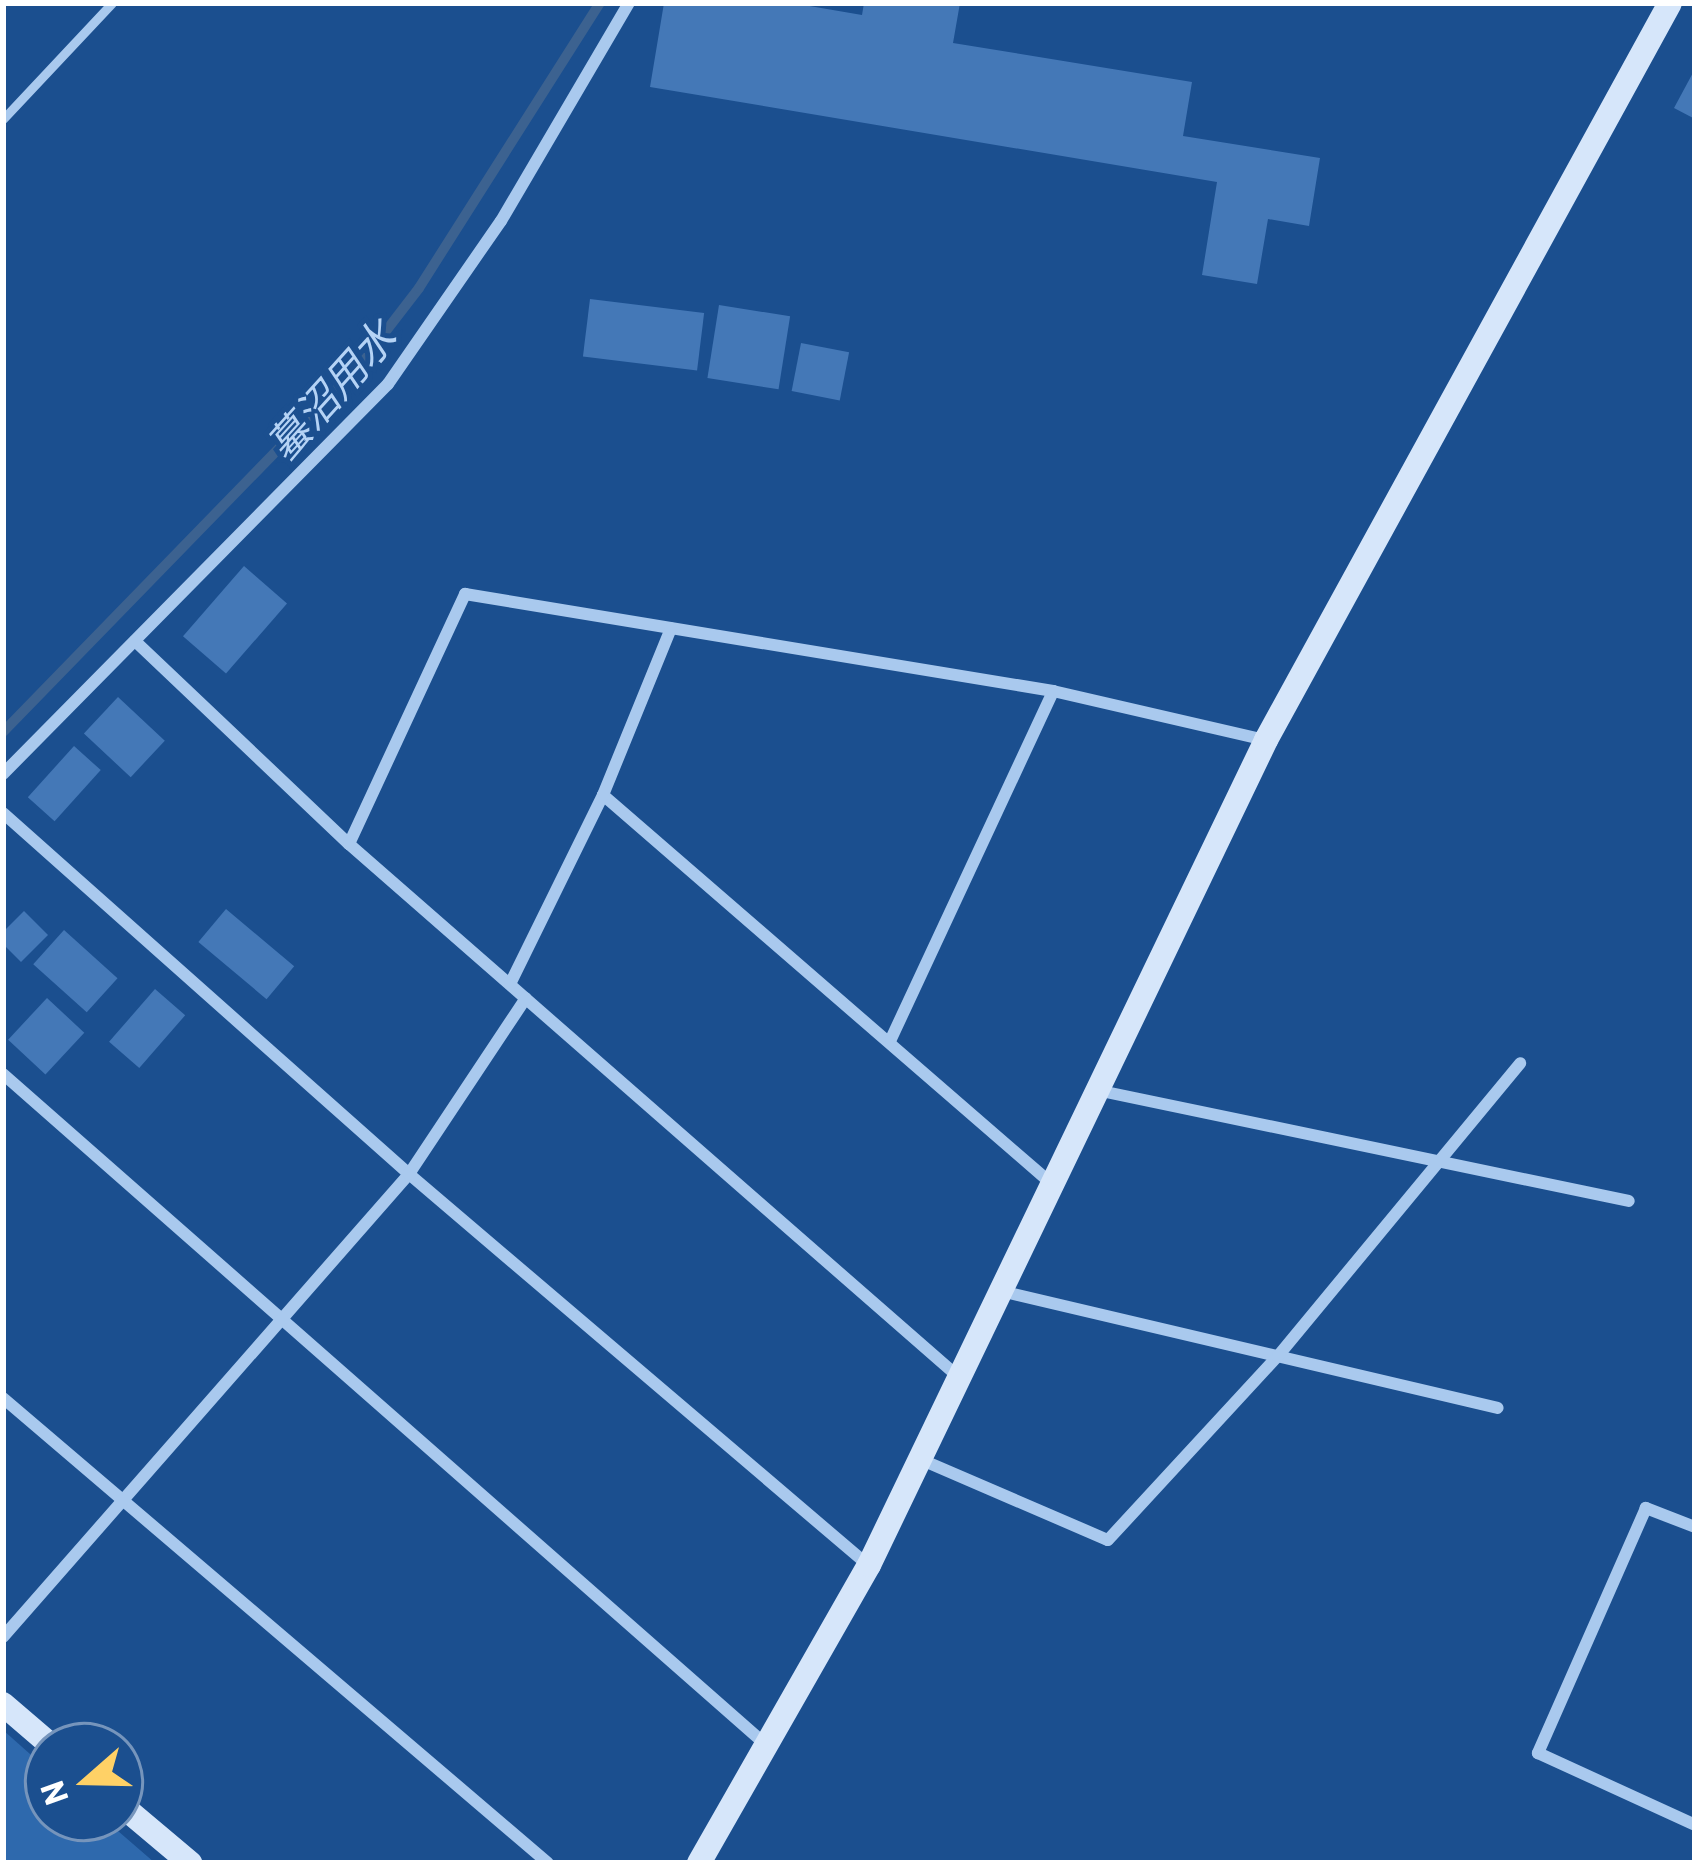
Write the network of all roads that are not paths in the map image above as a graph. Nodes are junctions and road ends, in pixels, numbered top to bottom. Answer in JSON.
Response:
{"nodes":[{"id":1,"x":112,"y":3,"type":"edge"},
{"id":2,"x":629,"y":3,"type":"edge"},
{"id":3,"x":1670,"y":3,"type":"edge"},
{"id":4,"x":3,"y":119,"type":"edge"},
{"id":5,"x":671,"y":628,"type":"junction"},
{"id":6,"x":136,"y":641,"type":"junction"},
{"id":7,"x":1053,"y":691,"type":"junction"},
{"id":8,"x":1266,"y":740,"type":"junction"},
{"id":9,"x":3,"y":774,"type":"edge"},
{"id":10,"x":603,"y":795,"type":"junction"},
{"id":11,"x":3,"y":813,"type":"edge"},
{"id":12,"x":349,"y":844,"type":"junction"},
{"id":13,"x":510,"y":984,"type":"junction"},
{"id":14,"x":526,"y":998,"type":"junction"},
{"id":15,"x":891,"y":1039,"type":"junction"},
{"id":16,"x":1520,"y":1063,"type":"dead end"},
{"id":17,"x":3,"y":1074,"type":"edge"},
{"id":18,"x":1101,"y":1091,"type":"junction"},
{"id":19,"x":1436,"y":1161,"type":"junction"},
{"id":20,"x":409,"y":1174,"type":"junction"},
{"id":21,"x":1053,"y":1186,"type":"junction"},
{"id":22,"x":1629,"y":1201,"type":"dead end"},
{"id":23,"x":1005,"y":1292,"type":"junction"},
{"id":24,"x":282,"y":1324,"type":"junction"},
{"id":25,"x":1278,"y":1356,"type":"junction"},
{"id":26,"x":962,"y":1380,"type":"junction"},
{"id":27,"x":3,"y":1398,"type":"edge"},
{"id":28,"x":1498,"y":1408,"type":"dead end"},
{"id":29,"x":922,"y":1460,"type":"junction"},
{"id":30,"x":121,"y":1504,"type":"junction"},
{"id":31,"x":1695,"y":1527,"type":"edge"},
{"id":32,"x":869,"y":1565,"type":"junction"},
{"id":33,"x":3,"y":1636,"type":"edge"},
{"id":34,"x":765,"y":1744,"type":"junction"},
{"id":35,"x":144,"y":1824,"type":"edge"},
{"id":36,"x":1695,"y":1825,"type":"edge"},
{"id":37,"x":190,"y":1863,"type":"edge"},
{"id":38,"x":548,"y":1863,"type":"edge"},
{"id":39,"x":699,"y":1863,"type":"edge"}],
"edges":[{"from":1,"to":4,"type":"lane"},
{"from":2,"to":6,"type":"street"},
{"from":3,"to":8,"type":"street"},
{"from":5,"to":7,"type":"street"},
{"from":5,"to":10,"type":"street"},
{"from":5,"to":12,"type":"street"},
{"from":6,"to":9,"type":"street"},
{"from":6,"to":12,"type":"street"},
{"from":7,"to":8,"type":"street"},
{"from":7,"to":15,"type":"street"},
{"from":8,"to":18,"type":"street"},
{"from":10,"to":13,"type":"street"},
{"from":10,"to":15,"type":"street"},
{"from":11,"to":20,"type":"street"},
{"from":12,"to":13,"type":"street"},
{"from":13,"to":14,"type":"street"},
{"from":14,"to":20,"type":"street"},
{"from":14,"to":26,"type":"street"},
{"from":15,"to":21,"type":"street"},
{"from":16,"to":19,"type":"street"},
{"from":17,"to":24,"type":"street"},
{"from":18,"to":19,"type":"street"},
{"from":18,"to":21,"type":"street"},
{"from":19,"to":22,"type":"street"},
{"from":19,"to":25,"type":"street"},
{"from":20,"to":24,"type":"street"},
{"from":20,"to":32,"type":"street"},
{"from":21,"to":23,"type":"street"},
{"from":23,"to":25,"type":"street"},
{"from":23,"to":26,"type":"street"},
{"from":24,"to":30,"type":"street"},
{"from":24,"to":34,"type":"street"},
{"from":25,"to":28,"type":"street"},
{"from":25,"to":29,"type":"street"},
{"from":26,"to":29,"type":"street"},
{"from":27,"to":30,"type":"street"},
{"from":29,"to":32,"type":"street"},
{"from":30,"to":33,"type":"street"},
{"from":30,"to":38,"type":"street"},
{"from":31,"to":36,"type":"street"},
{"from":32,"to":34,"type":"street"},
{"from":34,"to":39,"type":"street"},
{"from":35,"to":37,"type":"street"}]}
